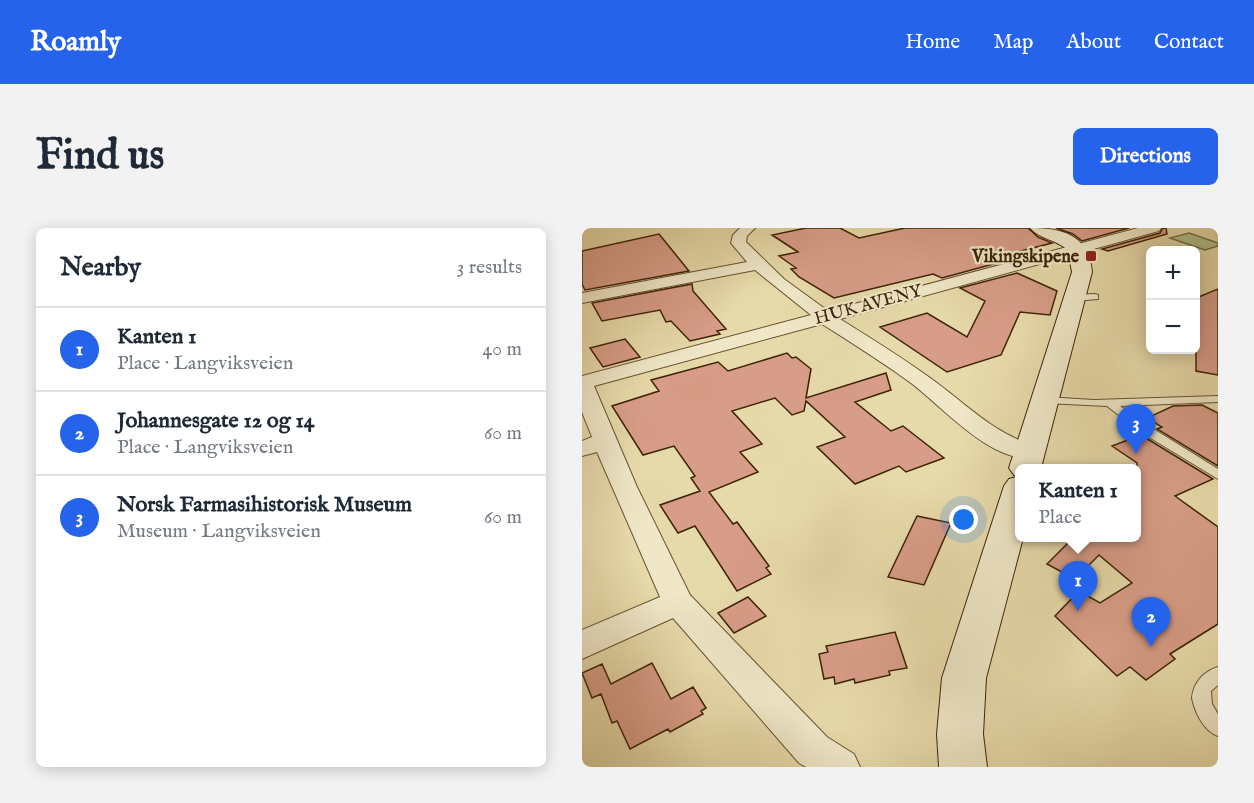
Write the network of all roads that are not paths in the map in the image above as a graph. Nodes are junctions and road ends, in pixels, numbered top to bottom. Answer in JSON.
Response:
{"nodes":[{"id":1,"x":748,"y":228,"type":"edge"},
{"id":2,"x":1039,"y":228,"type":"edge"},
{"id":3,"x":1154,"y":228,"type":"edge"},
{"id":4,"x":1079,"y":251,"type":"junction"},
{"id":5,"x":757,"y":265,"type":"junction"},
{"id":6,"x":582,"y":298,"type":"edge"},
{"id":7,"x":829,"y":320,"type":"junction"},
{"id":8,"x":583,"y":387,"type":"edge"},
{"id":9,"x":1218,"y":399,"type":"edge"},
{"id":10,"x":1045,"y":400,"type":"junction"},
{"id":11,"x":1110,"y":403,"type":"junction"},
{"id":12,"x":594,"y":445,"type":"edge"},
{"id":13,"x":1022,"y":464,"type":"edge"},
{"id":14,"x":1026,"y":464,"type":"edge"},
{"id":15,"x":1218,"y":475,"type":"edge"},
{"id":16,"x":1015,"y":503,"type":"edge"},
{"id":17,"x":678,"y":602,"type":"junction"},
{"id":18,"x":582,"y":645,"type":"edge"},
{"id":19,"x":1218,"y":674,"type":"edge"},
{"id":20,"x":1218,"y":728,"type":"edge"},
{"id":21,"x":840,"y":767,"type":"edge"},
{"id":22,"x":963,"y":767,"type":"edge"}],
"edges":[{"from":1,"to":5,"type":"street"},
{"from":2,"to":4,"type":"street"},
{"from":3,"to":4,"type":"street","name":"HUK AVENY"},
{"from":4,"to":7,"type":"street","name":"HUK AVENY"},
{"from":4,"to":10,"type":"street"},
{"from":5,"to":6,"type":"street"},
{"from":5,"to":7,"type":"street"},
{"from":7,"to":8,"type":"street","name":"HUK AVENY"},
{"from":7,"to":13,"type":"street"},
{"from":8,"to":12,"type":"street"},
{"from":9,"to":11,"type":"lane"},
{"from":10,"to":11,"type":"lane"},
{"from":10,"to":14,"type":"street"},
{"from":11,"to":15,"type":"lane"},
{"from":12,"to":17,"type":"street"},
{"from":16,"to":22,"type":"street"},
{"from":17,"to":18,"type":"street"},
{"from":17,"to":21,"type":"street"},
{"from":19,"to":20,"type":"lane"}]}
